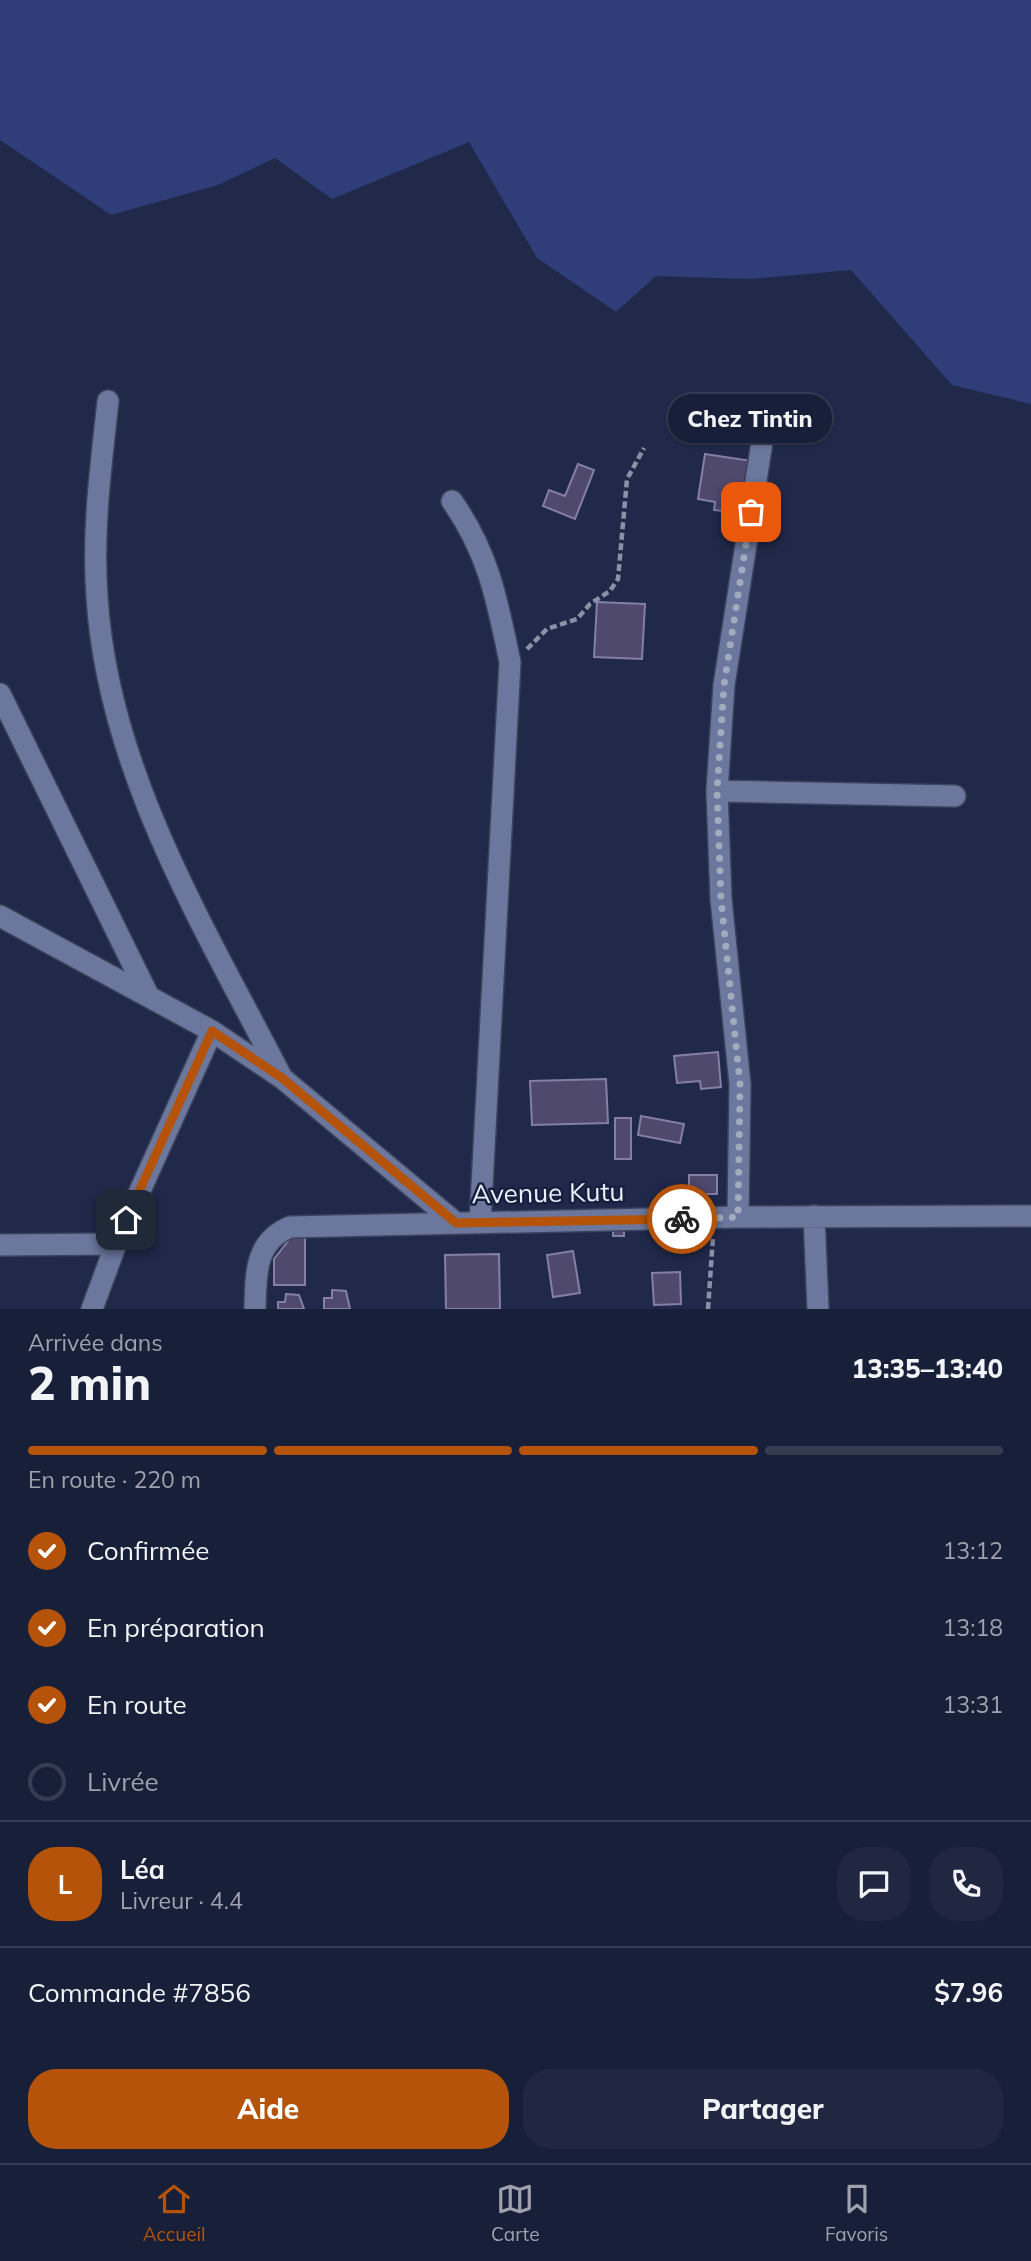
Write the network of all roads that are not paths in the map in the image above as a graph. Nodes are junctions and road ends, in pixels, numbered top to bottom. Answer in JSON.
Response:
{"nodes":[{"id":1,"x":108,"y":401,"type":"dead end"},
{"id":2,"x":763,"y":436,"type":"dead end"},
{"id":3,"x":452,"y":501,"type":"dead end"},
{"id":4,"x":0,"y":695,"type":"edge"},
{"id":5,"x":717,"y":791,"type":"junction"},
{"id":6,"x":956,"y":796,"type":"dead end"},
{"id":7,"x":0,"y":916,"type":"edge"},
{"id":8,"x":148,"y":995,"type":"junction"},
{"id":9,"x":212,"y":1031,"type":"junction"},
{"id":10,"x":282,"y":1078,"type":"junction"},
{"id":11,"x":814,"y":1216,"type":"junction"},
{"id":12,"x":1031,"y":1216,"type":"edge"},
{"id":13,"x":738,"y":1217,"type":"junction"},
{"id":14,"x":456,"y":1223,"type":"junction"},
{"id":15,"x":480,"y":1223,"type":"junction"},
{"id":16,"x":116,"y":1244,"type":"junction"},
{"id":17,"x":0,"y":1245,"type":"edge"},
{"id":18,"x":92,"y":1309,"type":"edge"},
{"id":19,"x":255,"y":1309,"type":"edge"},
{"id":20,"x":818,"y":1309,"type":"edge"}],
"edges":[{"from":1,"to":10,"type":"street"},
{"from":2,"to":5,"type":"street"},
{"from":3,"to":15,"type":"street"},
{"from":4,"to":8,"type":"street"},
{"from":5,"to":6,"type":"street"},
{"from":5,"to":13,"type":"street"},
{"from":7,"to":8,"type":"street"},
{"from":8,"to":9,"type":"street"},
{"from":9,"to":10,"type":"street"},
{"from":9,"to":16,"type":"street"},
{"from":10,"to":14,"type":"street"},
{"from":11,"to":12,"type":"street","name":"Avenue Kutu"},
{"from":11,"to":13,"type":"street","name":"Avenue Kutu"},
{"from":11,"to":20,"type":"street"},
{"from":13,"to":15,"type":"street","name":"Avenue Kutu"},
{"from":14,"to":15,"type":"street","name":"Avenue Kutu"},
{"from":14,"to":19,"type":"street","name":"Avenue Kutu"},
{"from":16,"to":17,"type":"street"},
{"from":16,"to":18,"type":"street"}]}
